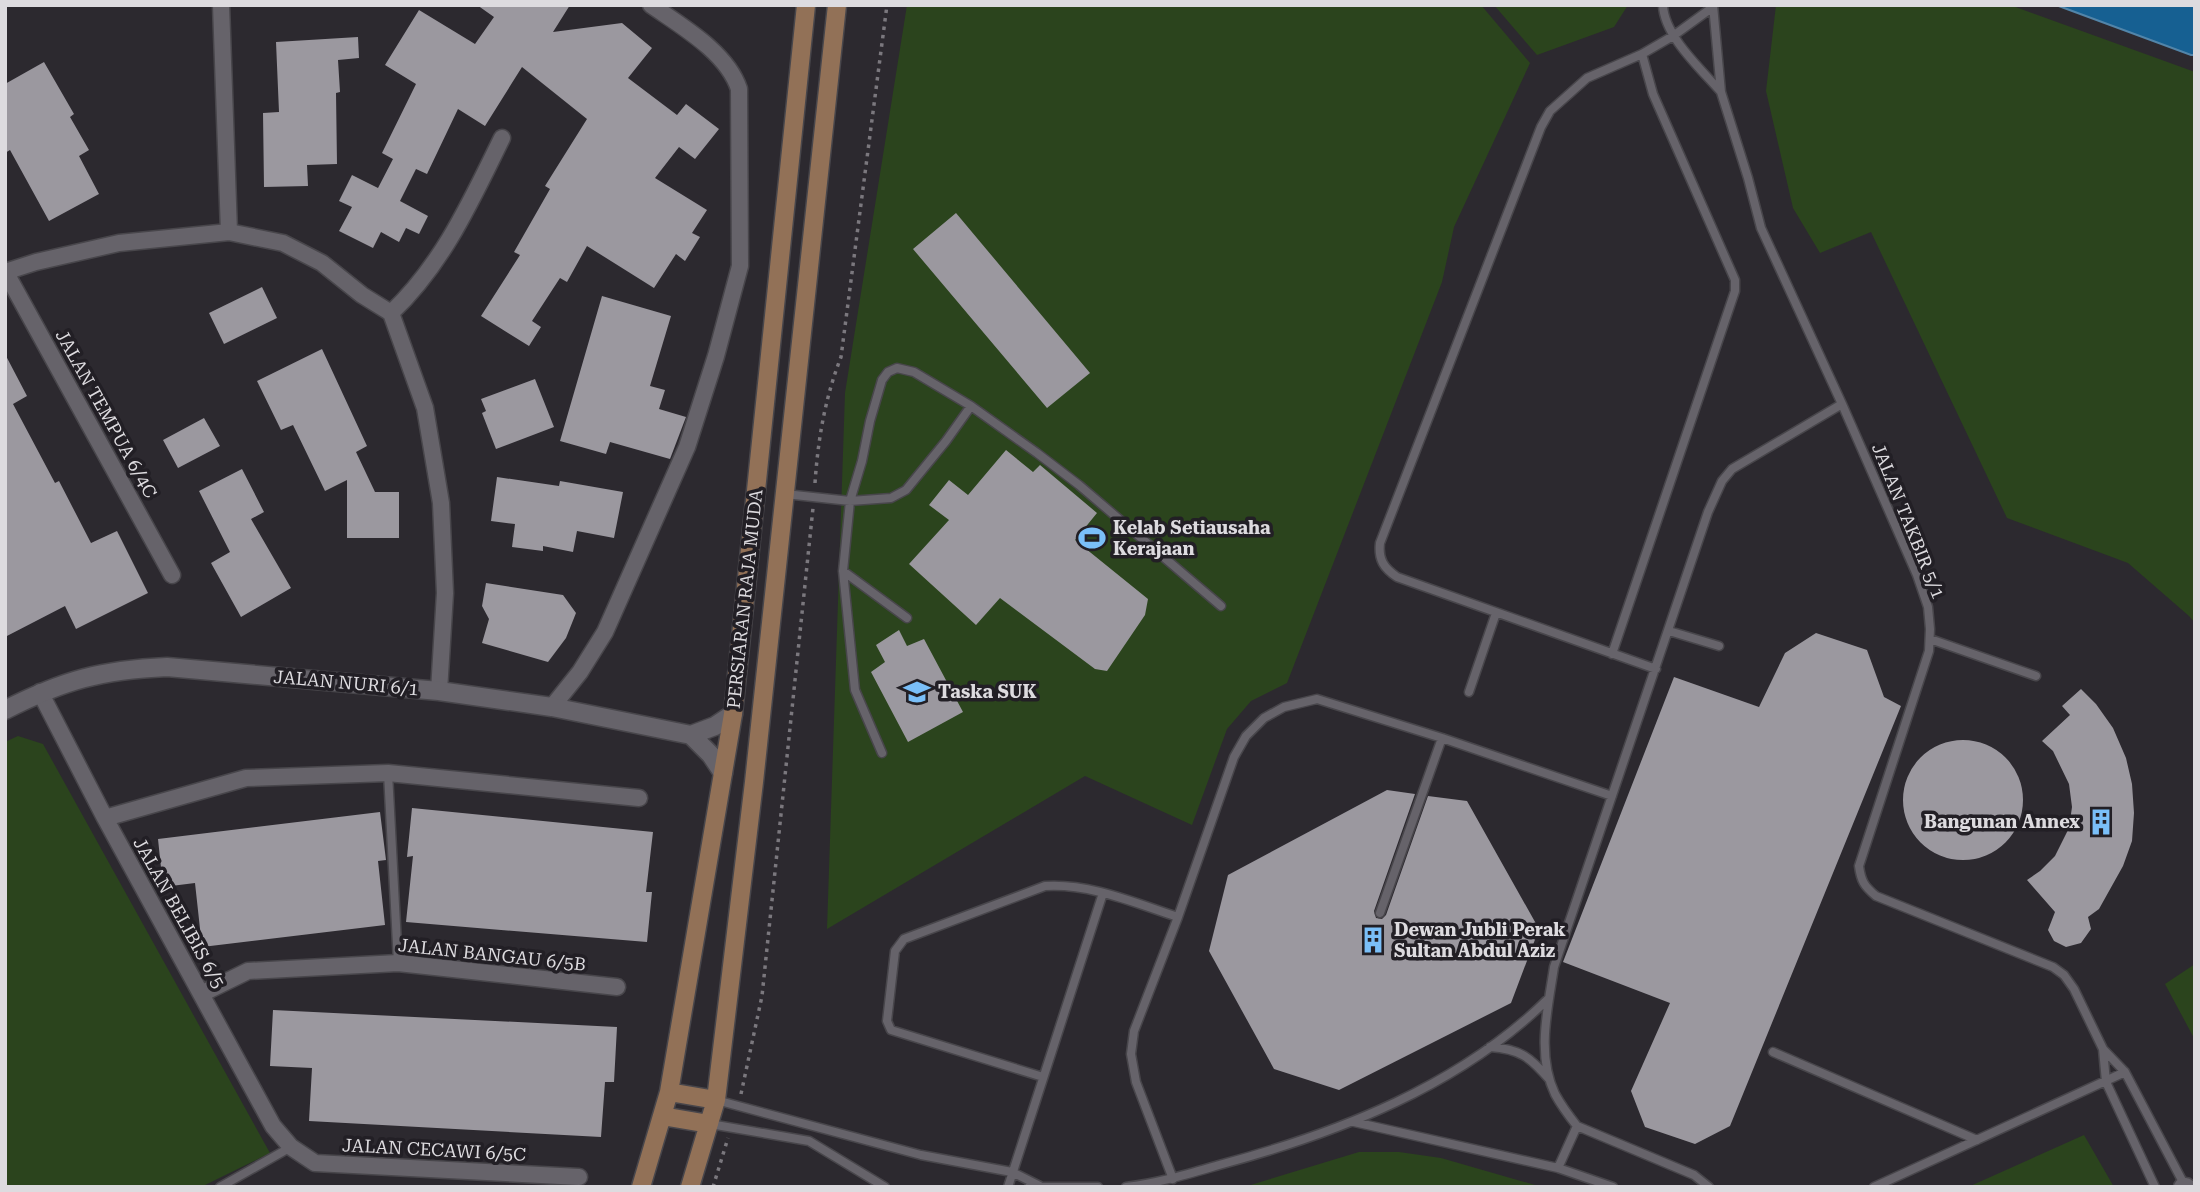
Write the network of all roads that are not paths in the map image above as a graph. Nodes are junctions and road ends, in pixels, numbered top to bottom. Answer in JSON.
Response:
{"nodes":[{"id":1,"x":221,"y":5,"type":"edge"},
{"id":2,"x":651,"y":5,"type":"edge"},
{"id":3,"x":806,"y":5,"type":"edge"},
{"id":4,"x":837,"y":5,"type":"edge"},
{"id":5,"x":1663,"y":5,"type":"edge"},
{"id":6,"x":1713,"y":6,"type":"edge"},
{"id":7,"x":1673,"y":36,"type":"junction"},
{"id":8,"x":1642,"y":54,"type":"junction"},
{"id":9,"x":1721,"y":92,"type":"junction"},
{"id":10,"x":502,"y":138,"type":"dead end"},
{"id":11,"x":229,"y":232,"type":"junction"},
{"id":12,"x":5,"y":272,"type":"edge"},
{"id":13,"x":391,"y":313,"type":"junction"},
{"id":14,"x":1842,"y":404,"type":"junction"},
{"id":15,"x":971,"y":406,"type":"junction"},
{"id":16,"x":785,"y":494,"type":"junction"},
{"id":17,"x":850,"y":501,"type":"junction"},
{"id":18,"x":843,"y":571,"type":"junction"},
{"id":19,"x":172,"y":575,"type":"dead end"},
{"id":20,"x":1221,"y":606,"type":"dead end"},
{"id":21,"x":1496,"y":613,"type":"junction"},
{"id":22,"x":907,"y":618,"type":"dead end"},
{"id":23,"x":1669,"y":631,"type":"junction"},
{"id":24,"x":1930,"y":639,"type":"junction"},
{"id":25,"x":1719,"y":646,"type":"dead end"},
{"id":26,"x":1612,"y":654,"type":"junction"},
{"id":27,"x":1656,"y":669,"type":"junction"},
{"id":28,"x":2036,"y":676,"type":"dead end"},
{"id":29,"x":439,"y":691,"type":"junction"},
{"id":30,"x":40,"y":692,"type":"junction"},
{"id":31,"x":1469,"y":692,"type":"dead end"},
{"id":32,"x":552,"y":707,"type":"junction"},
{"id":33,"x":5,"y":710,"type":"edge"},
{"id":34,"x":733,"y":714,"type":"junction"},
{"id":35,"x":691,"y":735,"type":"junction"},
{"id":36,"x":1443,"y":738,"type":"junction"},
{"id":37,"x":882,"y":753,"type":"dead end"},
{"id":38,"x":388,"y":773,"type":"junction"},
{"id":39,"x":723,"y":773,"type":"junction"},
{"id":40,"x":1612,"y":796,"type":"junction"},
{"id":41,"x":639,"y":798,"type":"dead end"},
{"id":42,"x":105,"y":818,"type":"junction"},
{"id":43,"x":1103,"y":893,"type":"junction"},
{"id":44,"x":1380,"y":913,"type":"dead end"},
{"id":45,"x":1178,"y":917,"type":"junction"},
{"id":46,"x":398,"y":963,"type":"junction"},
{"id":47,"x":617,"y":987,"type":"dead end"},
{"id":48,"x":201,"y":994,"type":"junction"},
{"id":49,"x":1549,"y":998,"type":"junction"},
{"id":50,"x":1490,"y":1047,"type":"junction"},
{"id":51,"x":2103,"y":1049,"type":"junction"},
{"id":52,"x":1773,"y":1052,"type":"dead end"},
{"id":53,"x":2125,"y":1072,"type":"junction"},
{"id":54,"x":1043,"y":1077,"type":"junction"},
{"id":55,"x":1551,"y":1081,"type":"junction"},
{"id":56,"x":2106,"y":1082,"type":"junction"},
{"id":57,"x":669,"y":1092,"type":"junction"},
{"id":58,"x":716,"y":1100,"type":"junction"},
{"id":59,"x":662,"y":1116,"type":"junction"},
{"id":60,"x":1353,"y":1122,"type":"junction"},
{"id":61,"x":709,"y":1124,"type":"junction"},
{"id":62,"x":1577,"y":1126,"type":"junction"},
{"id":63,"x":1977,"y":1140,"type":"junction"},
{"id":64,"x":291,"y":1147,"type":"junction"},
{"id":65,"x":1558,"y":1168,"type":"junction"},
{"id":66,"x":1012,"y":1172,"type":"junction"},
{"id":67,"x":579,"y":1177,"type":"dead end"},
{"id":68,"x":1173,"y":1179,"type":"junction"},
{"id":69,"x":1040,"y":1186,"type":"edge"},
{"id":70,"x":2187,"y":1186,"type":"edge"},
{"id":71,"x":220,"y":1187,"type":"edge"},
{"id":72,"x":642,"y":1187,"type":"edge"},
{"id":73,"x":690,"y":1187,"type":"edge"},
{"id":74,"x":885,"y":1187,"type":"edge"},
{"id":75,"x":1008,"y":1187,"type":"edge"},
{"id":76,"x":1029,"y":1187,"type":"edge"},
{"id":77,"x":1098,"y":1187,"type":"edge"},
{"id":78,"x":1126,"y":1187,"type":"edge"},
{"id":79,"x":1613,"y":1187,"type":"edge"},
{"id":80,"x":1709,"y":1187,"type":"edge"},
{"id":81,"x":1874,"y":1187,"type":"edge"},
{"id":82,"x":2155,"y":1187,"type":"edge"}],
"edges":[{"from":1,"to":11,"type":"street"},
{"from":2,"to":32,"type":"street"},
{"from":3,"to":34,"type":"main road","name":"PERSIARAN RAJA MUDA"},
{"from":4,"to":16,"type":"main road","name":"PERSIARAN RAJA MUDA"},
{"from":5,"to":7,"type":"lane"},
{"from":6,"to":7,"type":"lane"},
{"from":6,"to":9,"type":"lane","name":"JALAN TAKBIR 5/1"},
{"from":7,"to":8,"type":"lane"},
{"from":7,"to":9,"type":"lane"},
{"from":8,"to":21,"type":"lane"},
{"from":8,"to":26,"type":"lane"},
{"from":9,"to":14,"type":"lane","name":"JALAN TAKBIR 5/1"},
{"from":10,"to":13,"type":"street"},
{"from":11,"to":12,"type":"street"},
{"from":11,"to":13,"type":"street"},
{"from":12,"to":19,"type":"street","name":"JALAN TEMPUA 6/4C"},
{"from":13,"to":29,"type":"street"},
{"from":14,"to":23,"type":"lane"},
{"from":14,"to":24,"type":"lane","name":"JALAN TAKBIR 5/1"},
{"from":15,"to":17,"type":"lane"},
{"from":15,"to":17,"type":"lane"},
{"from":15,"to":20,"type":"lane"},
{"from":16,"to":17,"type":"lane"},
{"from":16,"to":58,"type":"main road","name":"PERSIARAN RAJA MUDA"},
{"from":17,"to":18,"type":"lane"},
{"from":18,"to":22,"type":"lane"},
{"from":18,"to":37,"type":"lane"},
{"from":21,"to":26,"type":"lane"},
{"from":21,"to":31,"type":"lane"},
{"from":23,"to":25,"type":"lane"},
{"from":23,"to":27,"type":"lane"},
{"from":24,"to":28,"type":"lane"},
{"from":24,"to":51,"type":"lane","name":"JALAN TAKBIR 5/1"},
{"from":26,"to":27,"type":"lane"},
{"from":27,"to":40,"type":"lane"},
{"from":29,"to":30,"type":"street","name":"JALAN NURI 6/1"},
{"from":29,"to":32,"type":"street","name":"JALAN NURI 6/1"},
{"from":30,"to":33,"type":"street","name":"JALAN NURI 6/1"},
{"from":30,"to":42,"type":"street","name":"JALAN BELIBIS 6/5"},
{"from":32,"to":35,"type":"street","name":"JALAN NURI 6/1"},
{"from":34,"to":35,"type":"street"},
{"from":34,"to":39,"type":"main road","name":"PERSIARAN RAJA MUDA"},
{"from":35,"to":39,"type":"street"},
{"from":36,"to":40,"type":"lane"},
{"from":36,"to":44,"type":"lane"},
{"from":36,"to":45,"type":"lane"},
{"from":38,"to":41,"type":"street"},
{"from":38,"to":42,"type":"street"},
{"from":38,"to":46,"type":"lane"},
{"from":39,"to":57,"type":"main road","name":"PERSIARAN RAJA MUDA"},
{"from":40,"to":49,"type":"lane"},
{"from":42,"to":48,"type":"street","name":"JALAN BELIBIS 6/5"},
{"from":43,"to":45,"type":"lane"},
{"from":43,"to":54,"type":"lane"},
{"from":43,"to":54,"type":"lane"},
{"from":45,"to":68,"type":"lane"},
{"from":46,"to":47,"type":"street","name":"JALAN BANGAU 6/5B"},
{"from":46,"to":48,"type":"street","name":"JALAN BANGAU 6/5B"},
{"from":48,"to":64,"type":"street","name":"JALAN BELIBIS 6/5"},
{"from":49,"to":50,"type":"lane"},
{"from":49,"to":55,"type":"lane"},
{"from":50,"to":55,"type":"lane"},
{"from":50,"to":60,"type":"lane"},
{"from":51,"to":53,"type":"lane"},
{"from":51,"to":56,"type":"lane"},
{"from":52,"to":63,"type":"lane"},
{"from":53,"to":56,"type":"lane"},
{"from":53,"to":70,"type":"lane"},
{"from":54,"to":66,"type":"lane"},
{"from":55,"to":62,"type":"lane"},
{"from":56,"to":63,"type":"lane"},
{"from":56,"to":82,"type":"lane"},
{"from":57,"to":58,"type":"main road"},
{"from":57,"to":59,"type":"main road","name":"PERSIARAN RAJA MUDA"},
{"from":58,"to":61,"type":"main road","name":"PERSIARAN RAJA MUDA"},
{"from":58,"to":66,"type":"lane"},
{"from":59,"to":61,"type":"main road"},
{"from":59,"to":72,"type":"main road","name":"PERSIARAN RAJA MUDA"},
{"from":60,"to":65,"type":"lane"},
{"from":60,"to":68,"type":"lane"},
{"from":61,"to":73,"type":"main road","name":"PERSIARAN RAJA MUDA"},
{"from":61,"to":74,"type":"lane"},
{"from":62,"to":65,"type":"lane"},
{"from":62,"to":80,"type":"lane"},
{"from":63,"to":81,"type":"lane"},
{"from":64,"to":67,"type":"street","name":"JALAN CECAWI 6/5C"},
{"from":64,"to":71,"type":"lane"},
{"from":65,"to":79,"type":"lane"},
{"from":66,"to":69,"type":"lane"},
{"from":66,"to":75,"type":"lane"},
{"from":68,"to":78,"type":"lane"},
{"from":69,"to":76,"type":"lane"},
{"from":69,"to":77,"type":"lane"}]}
